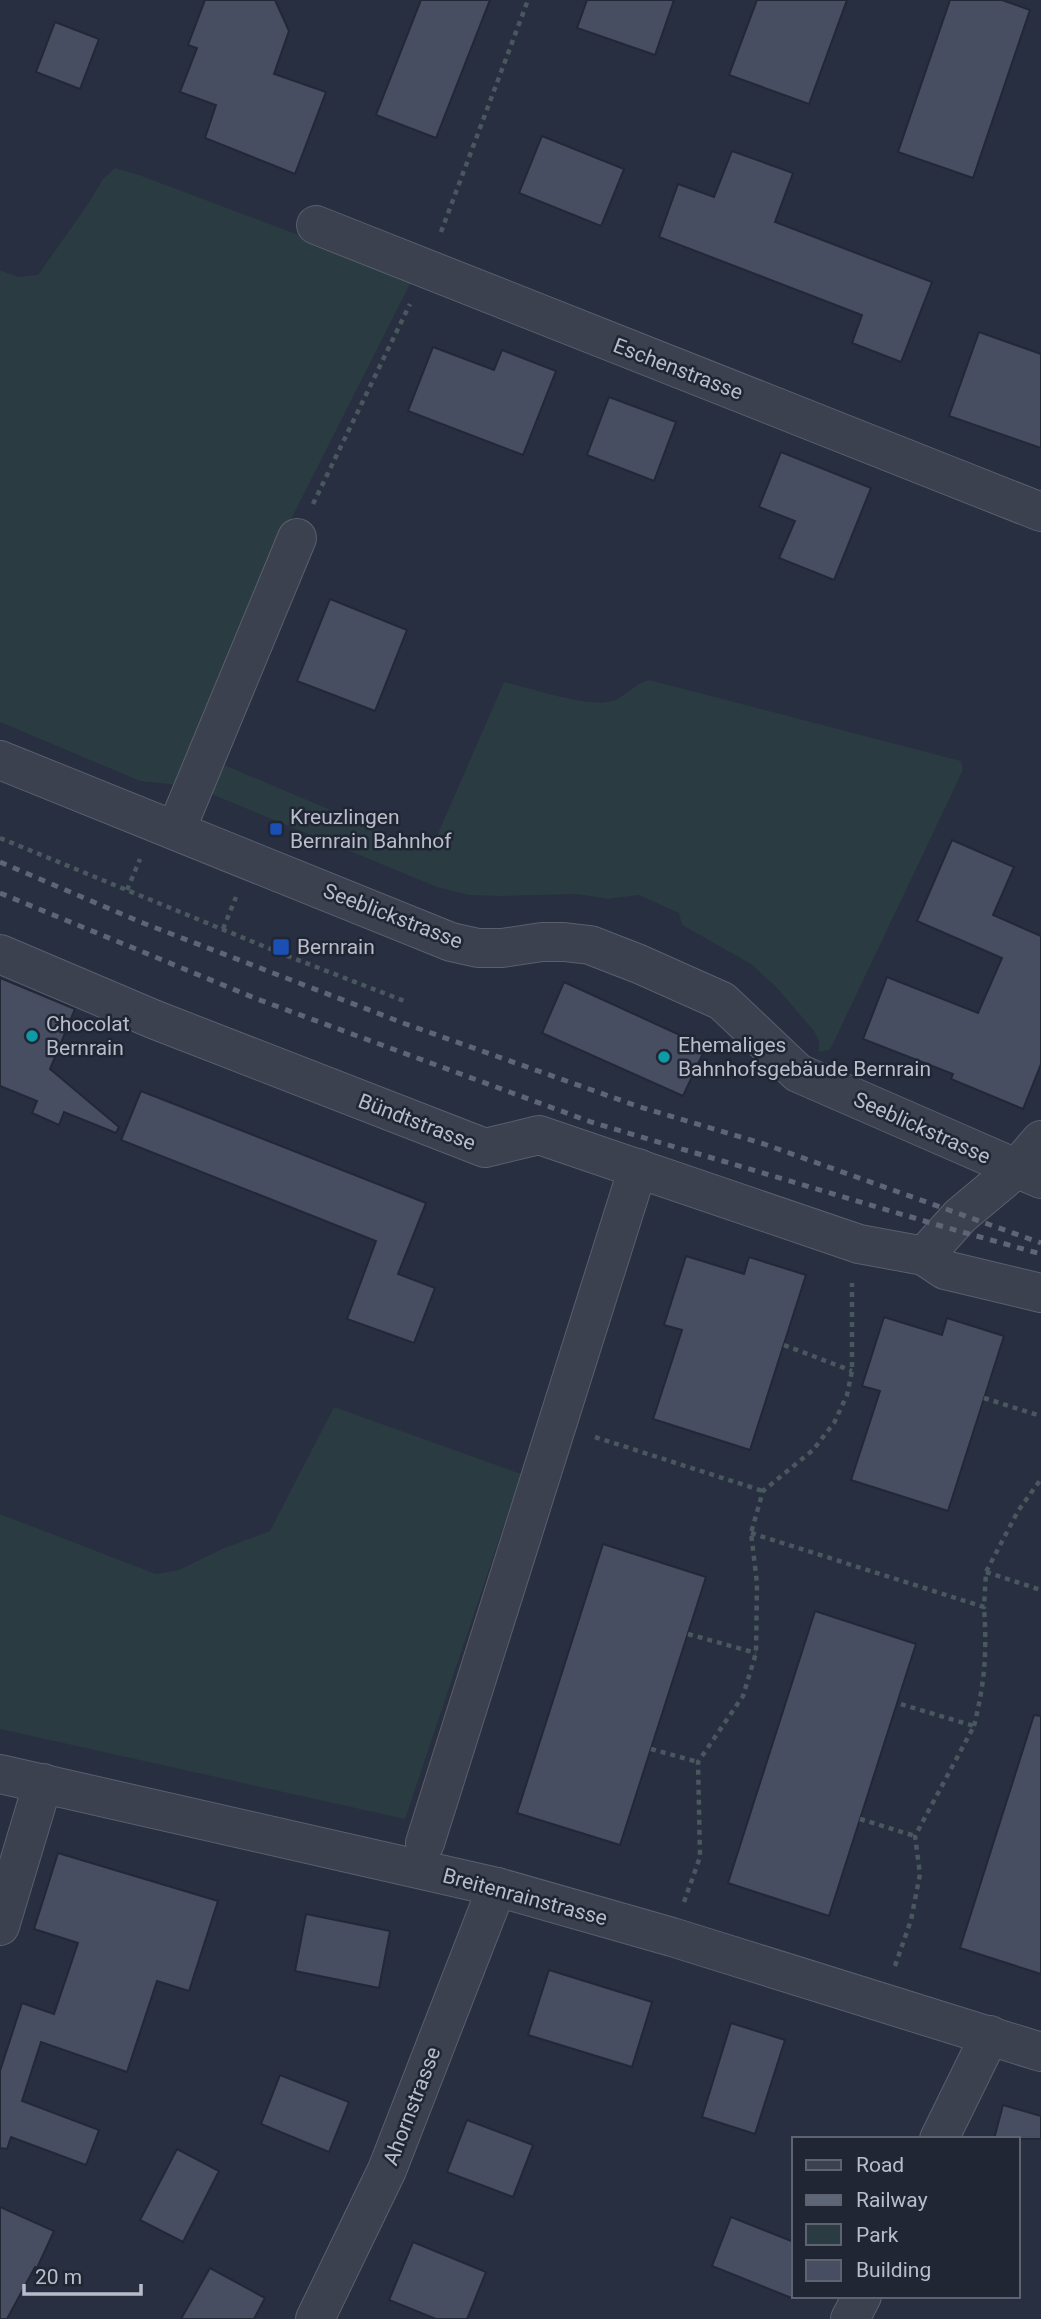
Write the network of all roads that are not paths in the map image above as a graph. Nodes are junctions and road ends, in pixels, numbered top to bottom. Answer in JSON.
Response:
{"nodes":[{"id":1,"x":316,"y":225,"type":"dead end"},
{"id":2,"x":1041,"y":512,"type":"edge"},
{"id":3,"x":297,"y":538,"type":"road end"},
{"id":4,"x":0,"y":760,"type":"edge"},
{"id":5,"x":176,"y":830,"type":"junction"},
{"id":6,"x":0,"y":954,"type":"edge"},
{"id":7,"x":1041,"y":1140,"type":"edge"},
{"id":8,"x":638,"y":1168,"type":"junction"},
{"id":9,"x":1029,"y":1174,"type":"edge"},
{"id":10,"x":924,"y":1256,"type":"junction"},
{"id":11,"x":1041,"y":1293,"type":"edge"},
{"id":12,"x":0,"y":1774,"type":"edge"},
{"id":13,"x":43,"y":1783,"type":"junction"},
{"id":14,"x":425,"y":1843,"type":"dead end"},
{"id":15,"x":497,"y":1887,"type":"junction"},
{"id":16,"x":0,"y":1926,"type":"edge"},
{"id":17,"x":990,"y":2035,"type":"junction"},
{"id":18,"x":1041,"y":2052,"type":"edge"},
{"id":19,"x":940,"y":2137,"type":"edge"},
{"id":20,"x":861,"y":2298,"type":"edge"},
{"id":21,"x":315,"y":2319,"type":"edge"},
{"id":22,"x":850,"y":2319,"type":"edge"}],
"edges":[{"from":1,"to":2,"type":"street","name":"Eschenstrasse"},
{"from":3,"to":5,"type":"street"},
{"from":4,"to":5,"type":"street","name":"Seeblickstrasse"},
{"from":5,"to":9,"type":"street","name":"Seeblickstrasse"},
{"from":6,"to":8,"type":"street","name":"Bündtstrasse"},
{"from":7,"to":9,"type":"street"},
{"from":8,"to":10,"type":"street","name":"Bündtstrasse"},
{"from":8,"to":14,"type":"street"},
{"from":9,"to":10,"type":"street"},
{"from":10,"to":11,"type":"street","name":"Bündtstrasse"},
{"from":12,"to":13,"type":"street","name":"Breitenrainstrasse"},
{"from":13,"to":15,"type":"street","name":"Breitenrainstrasse"},
{"from":13,"to":16,"type":"street"},
{"from":15,"to":17,"type":"street","name":"Breitenrainstrasse"},
{"from":15,"to":21,"type":"street","name":"Ahornstrasse"},
{"from":17,"to":18,"type":"street","name":"Breitenrainstrasse"},
{"from":17,"to":19,"type":"street"},
{"from":20,"to":22,"type":"street"}]}
